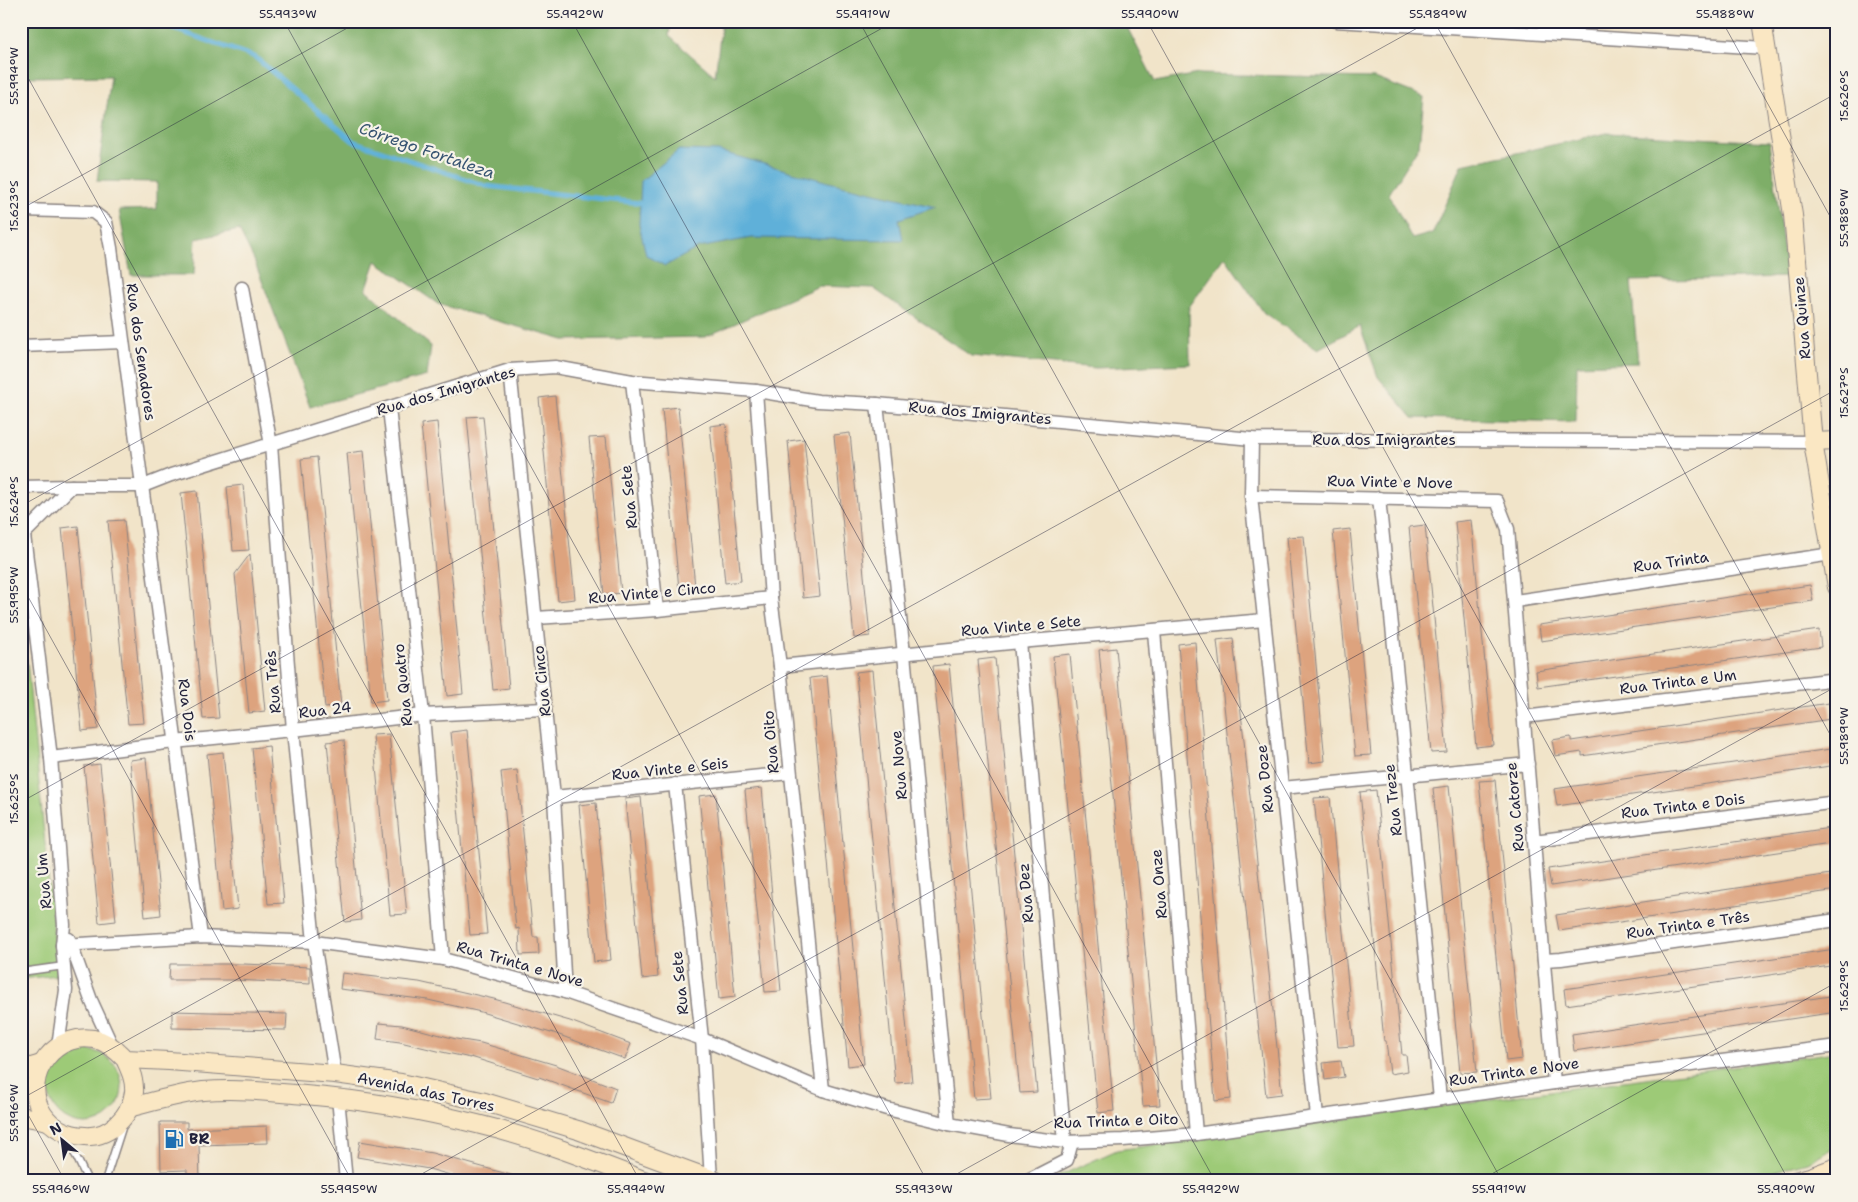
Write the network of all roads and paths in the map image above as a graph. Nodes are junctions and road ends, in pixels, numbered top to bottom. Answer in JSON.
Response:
{"nodes":[{"id":1,"x":1336,"y":21,"type":"edge"},
{"id":2,"x":1762,"y":21,"type":"edge"},
{"id":3,"x":1450,"y":25,"type":"edge"},
{"id":4,"x":1765,"y":48,"type":"junction"},
{"id":5,"x":21,"y":210,"type":"edge"},
{"id":6,"x":242,"y":288,"type":"dead end"},
{"id":7,"x":123,"y":342,"type":"junction"},
{"id":8,"x":21,"y":346,"type":"edge"},
{"id":9,"x":510,"y":370,"type":"junction"},
{"id":10,"x":632,"y":381,"type":"junction"},
{"id":11,"x":756,"y":391,"type":"junction"},
{"id":12,"x":877,"y":404,"type":"junction"},
{"id":13,"x":389,"y":408,"type":"junction"},
{"id":14,"x":1252,"y":439,"type":"junction"},
{"id":15,"x":1837,"y":441,"type":"edge"},
{"id":16,"x":1813,"y":442,"type":"junction"},
{"id":17,"x":271,"y":445,"type":"junction"},
{"id":18,"x":72,"y":486,"type":"junction"},
{"id":19,"x":143,"y":486,"type":"junction"},
{"id":20,"x":21,"y":487,"type":"edge"},
{"id":21,"x":1251,"y":496,"type":"junction"},
{"id":22,"x":1379,"y":498,"type":"junction"},
{"id":23,"x":1508,"y":529,"type":"joint"},
{"id":24,"x":22,"y":536,"type":"edge"},
{"id":25,"x":1832,"y":554,"type":"junction"},
{"id":26,"x":1837,"y":587,"type":"edge"},
{"id":27,"x":770,"y":598,"type":"junction"},
{"id":28,"x":1514,"y":601,"type":"junction"},
{"id":29,"x":657,"y":610,"type":"junction"},
{"id":30,"x":536,"y":618,"type":"junction"},
{"id":31,"x":1264,"y":620,"type":"junction"},
{"id":32,"x":1154,"y":631,"type":"junction"},
{"id":33,"x":1020,"y":642,"type":"junction"},
{"id":34,"x":904,"y":654,"type":"junction"},
{"id":35,"x":780,"y":666,"type":"junction"},
{"id":36,"x":1837,"y":679,"type":"edge"},
{"id":37,"x":545,"y":709,"type":"junction"},
{"id":38,"x":423,"y":715,"type":"junction"},
{"id":39,"x":1524,"y":717,"type":"junction"},
{"id":40,"x":293,"y":730,"type":"junction"},
{"id":41,"x":174,"y":742,"type":"junction"},
{"id":42,"x":50,"y":758,"type":"junction"},
{"id":43,"x":1528,"y":764,"type":"junction"},
{"id":44,"x":790,"y":773,"type":"junction"},
{"id":45,"x":1407,"y":776,"type":"junction"},
{"id":46,"x":675,"y":784,"type":"junction"},
{"id":47,"x":1282,"y":788,"type":"junction"},
{"id":48,"x":554,"y":797,"type":"junction"},
{"id":49,"x":1837,"y":802,"type":"edge"},
{"id":50,"x":1534,"y":841,"type":"junction"},
{"id":51,"x":1837,"y":920,"type":"edge"},
{"id":52,"x":201,"y":937,"type":"junction"},
{"id":53,"x":314,"y":942,"type":"junction"},
{"id":54,"x":67,"y":945,"type":"junction"},
{"id":55,"x":443,"y":958,"type":"junction"},
{"id":56,"x":1544,"y":960,"type":"junction"},
{"id":57,"x":64,"y":966,"type":"junction"},
{"id":58,"x":21,"y":972,"type":"edge"},
{"id":59,"x":565,"y":992,"type":"junction"},
{"id":60,"x":702,"y":1039,"type":"junction"},
{"id":61,"x":58,"y":1046,"type":"junction"},
{"id":62,"x":1837,"y":1046,"type":"edge"},
{"id":63,"x":119,"y":1053,"type":"junction"},
{"id":64,"x":41,"y":1064,"type":"junction"},
{"id":65,"x":21,"y":1070,"type":"edge"},
{"id":66,"x":335,"y":1074,"type":"junction"},
{"id":67,"x":1554,"y":1083,"type":"junction"},
{"id":68,"x":823,"y":1090,"type":"junction"},
{"id":69,"x":338,"y":1098,"type":"junction"},
{"id":70,"x":1440,"y":1099,"type":"junction"},
{"id":71,"x":127,"y":1112,"type":"junction"},
{"id":72,"x":21,"y":1116,"type":"edge"},
{"id":73,"x":1317,"y":1116,"type":"junction"},
{"id":74,"x":950,"y":1124,"type":"junction"},
{"id":75,"x":52,"y":1125,"type":"junction"},
{"id":76,"x":1196,"y":1134,"type":"junction"},
{"id":77,"x":1068,"y":1142,"type":"junction"},
{"id":78,"x":1837,"y":1167,"type":"edge"},
{"id":79,"x":714,"y":1180,"type":"edge"},
{"id":80,"x":88,"y":1181,"type":"edge"},
{"id":81,"x":106,"y":1181,"type":"edge"},
{"id":82,"x":346,"y":1181,"type":"edge"},
{"id":83,"x":646,"y":1181,"type":"edge"},
{"id":84,"x":1026,"y":1181,"type":"edge"},
{"id":85,"x":1795,"y":1181,"type":"edge"}],
"edges":[{"from":1,"to":3,"type":"street"},
{"from":2,"to":4,"type":"main road"},
{"from":3,"to":4,"type":"street"},
{"from":4,"to":16,"type":"main road","name":"Rua Quinze"},
{"from":5,"to":7,"type":"street","name":"Rua dos Senadores"},
{"from":6,"to":17,"type":"street","name":"Rua Três"},
{"from":7,"to":8,"type":"street"},
{"from":7,"to":19,"type":"street","name":"Rua dos Senadores"},
{"from":9,"to":10,"type":"street","name":"Rua dos Imigrantes"},
{"from":9,"to":13,"type":"street","name":"Rua dos Imigrantes"},
{"from":9,"to":30,"type":"street","name":"Rua Cinco"},
{"from":10,"to":11,"type":"street","name":"Rua dos Imigrantes"},
{"from":10,"to":29,"type":"street","name":"Rua Sete"},
{"from":11,"to":12,"type":"street","name":"Rua dos Imigrantes"},
{"from":11,"to":27,"type":"street","name":"Rua Oito"},
{"from":12,"to":14,"type":"street","name":"Rua dos Imigrantes"},
{"from":12,"to":34,"type":"street","name":"Rua Nove"},
{"from":13,"to":17,"type":"street","name":"Rua dos Imigrantes"},
{"from":13,"to":38,"type":"street","name":"Rua Quatro"},
{"from":14,"to":16,"type":"street","name":"Rua dos Imigrantes"},
{"from":14,"to":21,"type":"street","name":"Rua Doze"},
{"from":15,"to":16,"type":"main road","name":"Rua dos Imigrantes"},
{"from":16,"to":25,"type":"main road","name":"Rua Quinze"},
{"from":17,"to":19,"type":"street","name":"Rua dos Imigrantes"},
{"from":17,"to":40,"type":"street","name":"Rua Três"},
{"from":18,"to":19,"type":"street"},
{"from":18,"to":20,"type":"street"},
{"from":18,"to":24,"type":"street"},
{"from":19,"to":41,"type":"street","name":"Rua Dois"},
{"from":21,"to":22,"type":"street","name":"Rua Vinte e Nove"},
{"from":21,"to":31,"type":"street","name":"Rua Doze"},
{"from":22,"to":23,"type":"street","name":"Rua Vinte e Nove"},
{"from":22,"to":45,"type":"street","name":"Rua Treze"},
{"from":23,"to":28,"type":"street","name":"Rua Catorze"},
{"from":24,"to":42,"type":"street","name":"Rua Um"},
{"from":25,"to":26,"type":"main road","name":"Rua Quinze"},
{"from":25,"to":28,"type":"street","name":"Rua Trinta"},
{"from":27,"to":29,"type":"street","name":"Rua Vinte e Cinco"},
{"from":27,"to":35,"type":"street","name":"Rua Oito"},
{"from":28,"to":39,"type":"street","name":"Rua Catorze"},
{"from":29,"to":30,"type":"street","name":"Rua Vinte e Cinco"},
{"from":30,"to":37,"type":"street","name":"Rua Cinco"},
{"from":31,"to":32,"type":"street","name":"Rua Vinte e Sete"},
{"from":31,"to":47,"type":"street","name":"Rua Doze"},
{"from":32,"to":33,"type":"street","name":"Rua Vinte e Sete"},
{"from":32,"to":76,"type":"street","name":"Rua Onze"},
{"from":33,"to":34,"type":"street","name":"Rua Vinte e Sete"},
{"from":33,"to":77,"type":"street","name":"Rua Dez"},
{"from":34,"to":35,"type":"street","name":"Rua Vinte e Sete"},
{"from":34,"to":74,"type":"street","name":"Rua Nove"},
{"from":35,"to":44,"type":"street","name":"Rua Oito"},
{"from":36,"to":39,"type":"street","name":"Rua Trinta e Um"},
{"from":37,"to":38,"type":"street","name":"Rua 24"},
{"from":37,"to":48,"type":"street","name":"Rua Cinco"},
{"from":38,"to":40,"type":"street","name":"Rua 24"},
{"from":38,"to":55,"type":"street","name":"Rua Quatro"},
{"from":39,"to":43,"type":"street","name":"Rua Catorze"},
{"from":40,"to":41,"type":"street","name":"Rua 24"},
{"from":40,"to":53,"type":"street","name":"Rua Três"},
{"from":41,"to":42,"type":"street","name":"Rua 24"},
{"from":41,"to":52,"type":"street","name":"Rua Dois"},
{"from":42,"to":54,"type":"street","name":"Rua Um"},
{"from":43,"to":45,"type":"street"},
{"from":43,"to":50,"type":"street","name":"Rua Catorze"},
{"from":44,"to":46,"type":"street","name":"Rua Vinte e Seis"},
{"from":44,"to":68,"type":"street","name":"Rua Oito"},
{"from":45,"to":47,"type":"street"},
{"from":45,"to":70,"type":"street","name":"Rua Treze"},
{"from":46,"to":48,"type":"street","name":"Rua Vinte e Seis"},
{"from":46,"to":60,"type":"street","name":"Rua Sete"},
{"from":47,"to":73,"type":"street","name":"Rua Doze"},
{"from":48,"to":59,"type":"street","name":"Rua Cinco"},
{"from":49,"to":50,"type":"street","name":"Rua Trinta e Dois"},
{"from":50,"to":56,"type":"street","name":"Rua Catorze"},
{"from":51,"to":56,"type":"street","name":"Rua Trinta e Três"},
{"from":52,"to":53,"type":"street","name":"Rua Trinta e Nove"},
{"from":52,"to":54,"type":"street","name":"Rua Trinta e Nove"},
{"from":53,"to":55,"type":"street","name":"Rua Trinta e Nove"},
{"from":53,"to":66,"type":"street","name":"Rua Três"},
{"from":54,"to":57,"type":"street","name":"Rua Um"},
{"from":54,"to":63,"type":"street","name":"Rua Um"},
{"from":55,"to":59,"type":"street","name":"Rua Trinta e Nove"},
{"from":56,"to":67,"type":"street","name":"Rua Catorze"},
{"from":57,"to":58,"type":"lane"},
{"from":57,"to":61,"type":"street","name":"Rua Um"},
{"from":59,"to":60,"type":"street","name":"Rua Trinta e Nove"},
{"from":60,"to":68,"type":"street","name":"Rua Trinta e Nove"},
{"from":60,"to":79,"type":"street","name":"Rua Sete"},
{"from":61,"to":63,"type":"main road","name":"Avenida das Torres"},
{"from":61,"to":64,"type":"main road"},
{"from":62,"to":67,"type":"street","name":"Rua Trinta e Nove"},
{"from":63,"to":66,"type":"main road","name":"Avenida das Torres"},
{"from":63,"to":71,"type":"main road"},
{"from":64,"to":65,"type":"main road"},
{"from":64,"to":75,"type":"main road"},
{"from":66,"to":79,"type":"main road","name":"Avenida das Torres"},
{"from":67,"to":70,"type":"street","name":"Rua Trinta e Nove"},
{"from":68,"to":74,"type":"street","name":"Rua Trinta e Nove"},
{"from":69,"to":71,"type":"main road","name":"Avenida das Torres"},
{"from":69,"to":82,"type":"street"},
{"from":69,"to":83,"type":"main road","name":"Avenida das Torres"},
{"from":70,"to":73,"type":"street","name":"Rua Trinta e Nove"},
{"from":71,"to":75,"type":"main road","name":"Avenida das Torres"},
{"from":71,"to":81,"type":"lane"},
{"from":72,"to":75,"type":"main road","name":"Avenida das Torres"},
{"from":73,"to":76,"type":"street","name":"Rua Trinta e Nove"},
{"from":74,"to":77,"type":"street","name":"Rua Trinta e Oito"},
{"from":75,"to":80,"type":"lane"},
{"from":76,"to":77,"type":"street","name":"Rua Trinta e Oito"},
{"from":77,"to":84,"type":"street"},
{"from":78,"to":85,"type":"main road"}]}
